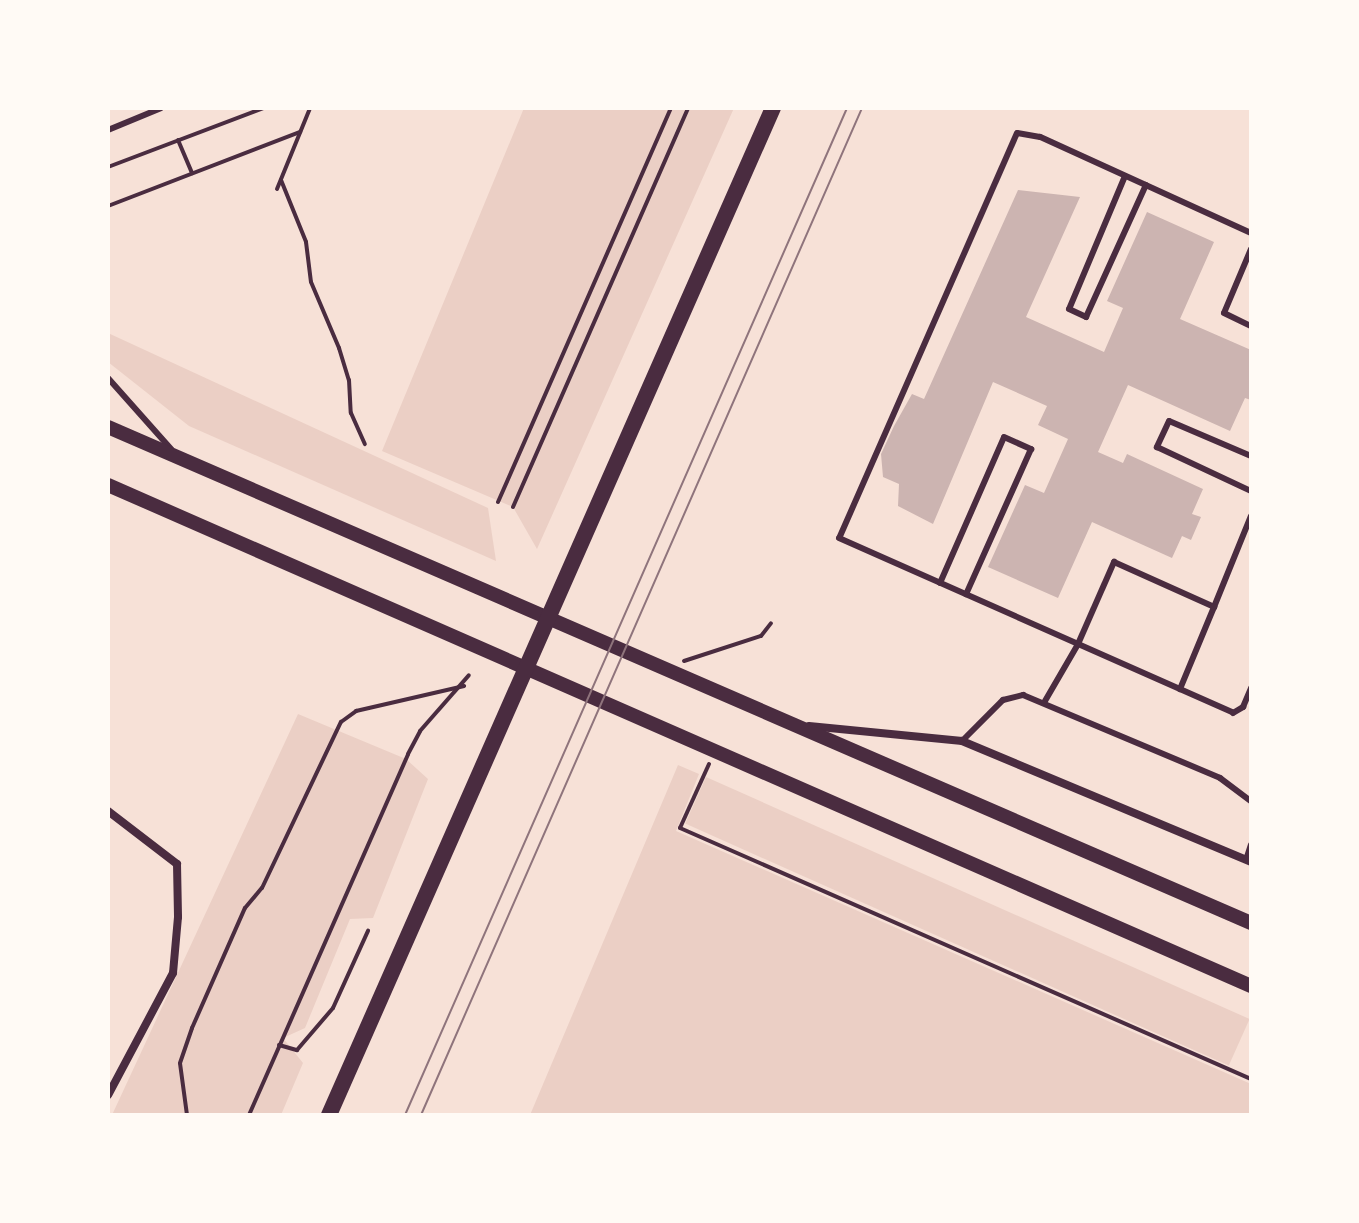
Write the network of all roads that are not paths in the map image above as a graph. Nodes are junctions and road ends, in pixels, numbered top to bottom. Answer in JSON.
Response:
{"nodes":[{"id":1,"x":161,"y":108,"type":"edge"},
{"id":2,"x":773,"y":108,"type":"edge"},
{"id":3,"x":108,"y":130,"type":"edge"},
{"id":4,"x":1125,"y":176,"type":"junction"},
{"id":5,"x":1146,"y":185,"type":"junction"},
{"id":6,"x":1251,"y":233,"type":"edge"},
{"id":7,"x":1251,"y":249,"type":"edge"},
{"id":8,"x":1251,"y":326,"type":"edge"},
{"id":9,"x":108,"y":378,"type":"edge"},
{"id":10,"x":108,"y":427,"type":"edge"},
{"id":11,"x":1251,"y":456,"type":"edge"},
{"id":12,"x":179,"y":458,"type":"junction"},
{"id":13,"x":108,"y":485,"type":"edge"},
{"id":14,"x":1251,"y":491,"type":"edge"},
{"id":15,"x":129,"y":494,"type":"junction"},
{"id":16,"x":108,"y":495,"type":"edge"},
{"id":17,"x":1251,"y":516,"type":"edge"},
{"id":18,"x":940,"y":583,"type":"junction"},
{"id":19,"x":966,"y":594,"type":"junction"},
{"id":20,"x":1214,"y":607,"type":"junction"},
{"id":21,"x":547,"y":619,"type":"junction"},
{"id":22,"x":1078,"y":644,"type":"junction"},
{"id":23,"x":525,"y":669,"type":"junction"},
{"id":24,"x":1251,"y":688,"type":"edge"},
{"id":25,"x":1180,"y":689,"type":"junction"},
{"id":26,"x":1045,"y":701,"type":"junction"},
{"id":27,"x":782,"y":724,"type":"junction"},
{"id":28,"x":962,"y":741,"type":"junction"},
{"id":29,"x":1251,"y":801,"type":"edge"},
{"id":30,"x":108,"y":811,"type":"edge"},
{"id":31,"x":1251,"y":845,"type":"edge"},
{"id":32,"x":1249,"y":861,"type":"edge"},
{"id":33,"x":1251,"y":923,"type":"edge"},
{"id":34,"x":1251,"y":986,"type":"edge"},
{"id":35,"x":108,"y":1095,"type":"edge"},
{"id":36,"x":329,"y":1115,"type":"edge"}],
"edges":[{"from":1,"to":3,"type":"lane"},
{"from":2,"to":21,"type":"main road"},
{"from":4,"to":5,"type":"lane"},
{"from":4,"to":5,"type":"lane"},
{"from":4,"to":18,"type":"lane"},
{"from":5,"to":6,"type":"lane"},
{"from":7,"to":8,"type":"lane"},
{"from":9,"to":12,"type":"lane"},
{"from":10,"to":12,"type":"street"},
{"from":11,"to":14,"type":"lane"},
{"from":12,"to":21,"type":"street"},
{"from":13,"to":15,"type":"street"},
{"from":15,"to":16,"type":"lane"},
{"from":15,"to":23,"type":"street"},
{"from":17,"to":20,"type":"lane"},
{"from":18,"to":19,"type":"lane"},
{"from":18,"to":19,"type":"lane"},
{"from":19,"to":22,"type":"lane"},
{"from":20,"to":22,"type":"lane"},
{"from":20,"to":25,"type":"lane"},
{"from":21,"to":23,"type":"main road"},
{"from":21,"to":27,"type":"street"},
{"from":22,"to":25,"type":"lane"},
{"from":22,"to":26,"type":"lane"},
{"from":23,"to":34,"type":"street"},
{"from":23,"to":36,"type":"main road"},
{"from":24,"to":25,"type":"lane"},
{"from":26,"to":28,"type":"lane"},
{"from":26,"to":29,"type":"lane"},
{"from":27,"to":28,"type":"street"},
{"from":27,"to":33,"type":"street"},
{"from":28,"to":32,"type":"street"},
{"from":30,"to":35,"type":"street"},
{"from":31,"to":32,"type":"lane"}]}
